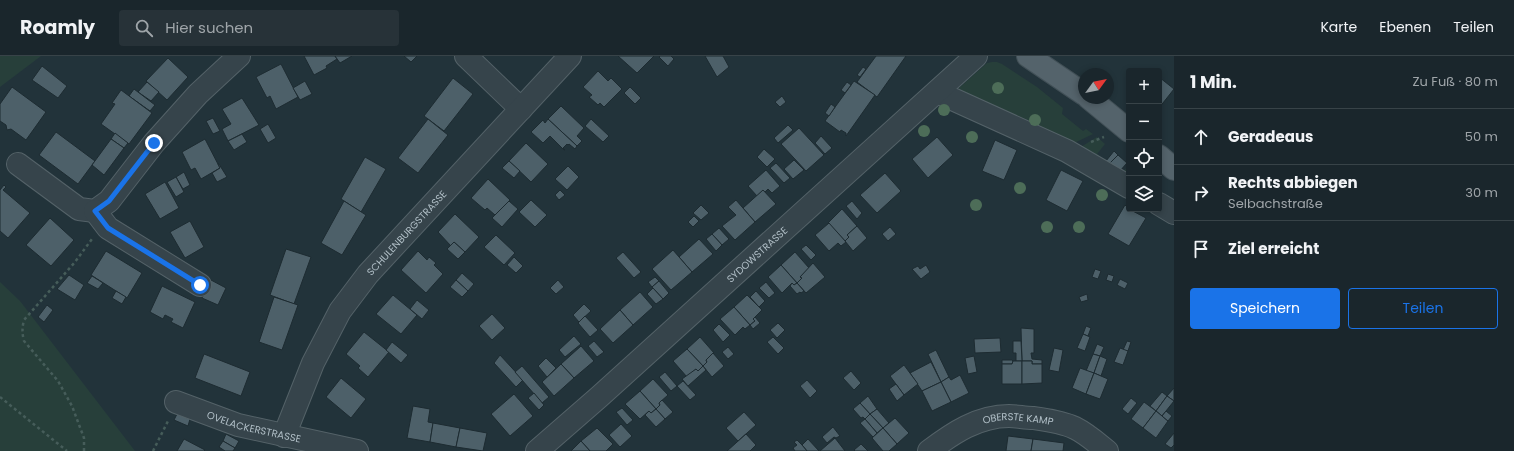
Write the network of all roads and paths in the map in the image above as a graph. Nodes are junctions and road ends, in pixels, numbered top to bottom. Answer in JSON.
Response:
{"nodes":[{"id":1,"x":239,"y":56,"type":"edge"},
{"id":2,"x":466,"y":56,"type":"edge"},
{"id":3,"x":570,"y":56,"type":"edge"},
{"id":4,"x":976,"y":56,"type":"edge"},
{"id":5,"x":1028,"y":56,"type":"edge"},
{"id":6,"x":1078,"y":90,"type":"edge"},
{"id":7,"x":937,"y":92,"type":"junction"},
{"id":8,"x":1096,"y":104,"type":"edge"},
{"id":9,"x":521,"y":109,"type":"junction"},
{"id":10,"x":1126,"y":129,"type":"edge"},
{"id":11,"x":1162,"y":159,"type":"edge"},
{"id":12,"x":18,"y":164,"type":"dead end"},
{"id":13,"x":1174,"y":169,"type":"edge"},
{"id":14,"x":1126,"y":185,"type":"edge"},
{"id":15,"x":1162,"y":206,"type":"edge"},
{"id":16,"x":95,"y":211,"type":"junction"},
{"id":17,"x":1174,"y":213,"type":"edge"},
{"id":18,"x":200,"y":285,"type":"dead end"},
{"id":19,"x":0,"y":397,"type":"edge"},
{"id":20,"x":176,"y":402,"type":"joint"},
{"id":21,"x":284,"y":436,"type":"junction"},
{"id":22,"x":67,"y":451,"type":"edge"},
{"id":23,"x":84,"y":451,"type":"edge"},
{"id":24,"x":153,"y":451,"type":"edge"},
{"id":25,"x":357,"y":451,"type":"edge"},
{"id":26,"x":537,"y":451,"type":"edge"},
{"id":27,"x":929,"y":451,"type":"edge"},
{"id":28,"x":1108,"y":451,"type":"edge"}],
"edges":[{"from":1,"to":16,"type":"street"},
{"from":2,"to":9,"type":"street"},
{"from":3,"to":9,"type":"street","name":"SCHULENBURGSTRASSE"},
{"from":4,"to":7,"type":"street","name":"SYDOWSTRASSE"},
{"from":5,"to":6,"type":"main road"},
{"from":7,"to":14,"type":"street"},
{"from":7,"to":26,"type":"street","name":"SYDOWSTRASSE"},
{"from":8,"to":10,"type":"main road"},
{"from":9,"to":21,"type":"street","name":"SCHULENBURGSTRASSE"},
{"from":11,"to":13,"type":"main road"},
{"from":12,"to":16,"type":"street"},
{"from":15,"to":17,"type":"street"},
{"from":16,"to":18,"type":"street"},
{"from":16,"to":23,"type":"path"},
{"from":19,"to":22,"type":"path"},
{"from":20,"to":21,"type":"street","name":"OVELACKERSTRASSE"},
{"from":20,"to":24,"type":"path"},
{"from":21,"to":25,"type":"street","name":"OVELACKERSTRASSE"},
{"from":27,"to":28,"type":"street","name":"OBERSTE KAMP"}]}
